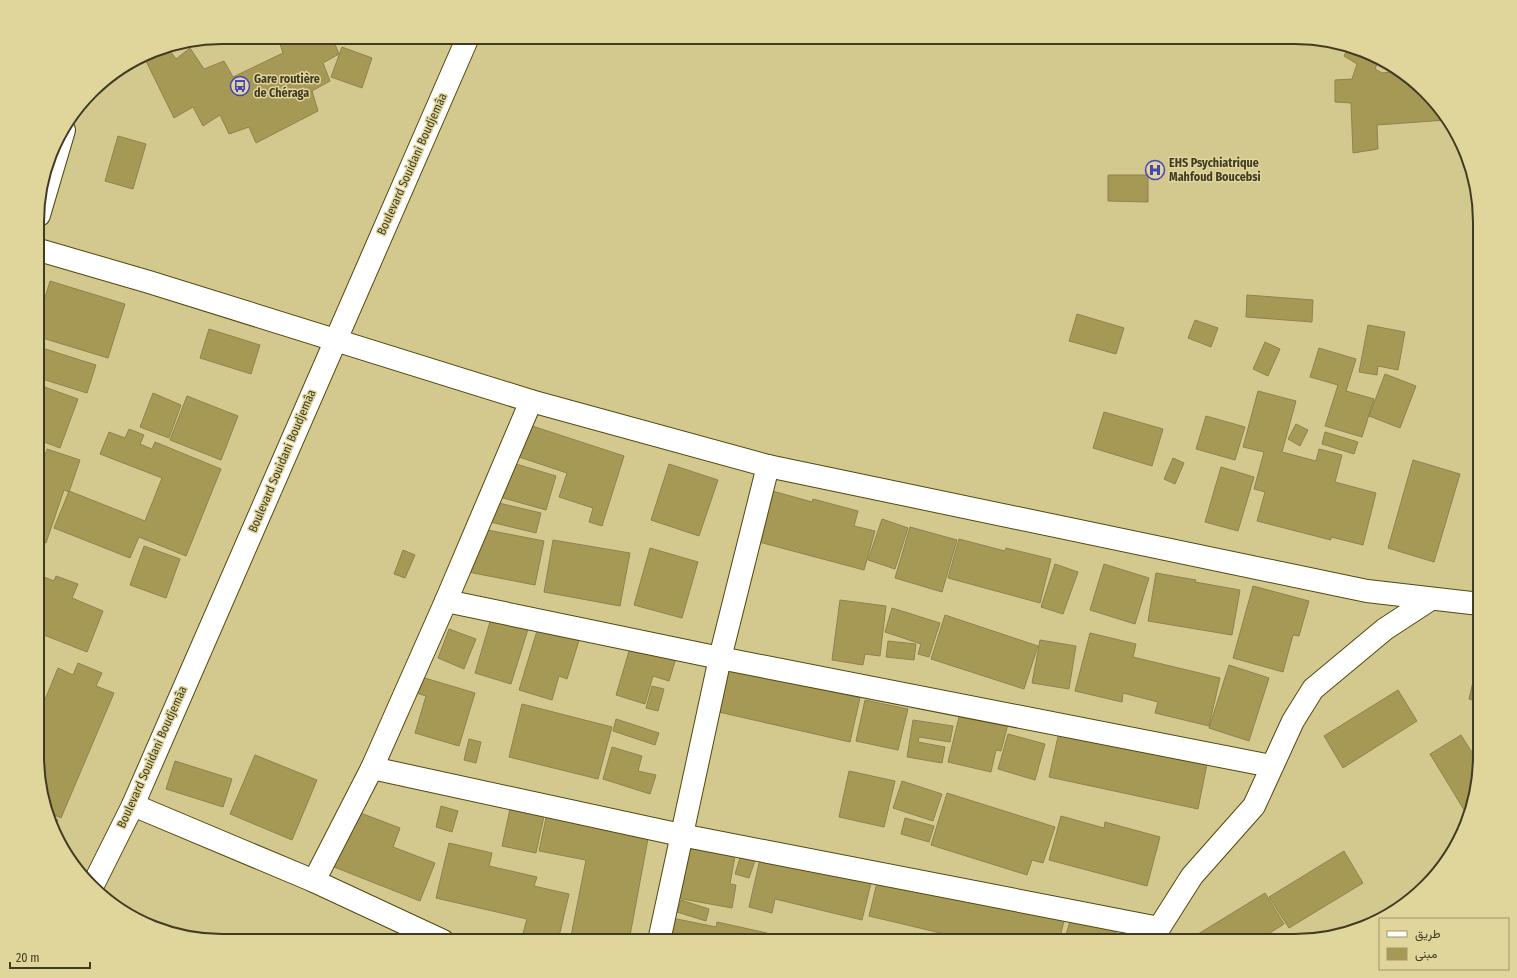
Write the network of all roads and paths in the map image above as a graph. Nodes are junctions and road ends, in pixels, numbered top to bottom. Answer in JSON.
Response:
{"nodes":[{"id":1,"x":465,"y":44,"type":"edge"},
{"id":2,"x":55,"y":161,"type":"edge"},
{"id":3,"x":47,"y":188,"type":"edge"},
{"id":4,"x":44,"y":251,"type":"edge"},
{"id":5,"x":335,"y":340,"type":"junction"},
{"id":6,"x":531,"y":401,"type":"junction"},
{"id":7,"x":768,"y":466,"type":"junction"},
{"id":8,"x":1430,"y":599,"type":"junction"},
{"id":9,"x":446,"y":601,"type":"junction"},
{"id":10,"x":1473,"y":603,"type":"edge"},
{"id":11,"x":720,"y":658,"type":"junction"},
{"id":12,"x":1271,"y":766,"type":"junction"},
{"id":13,"x":372,"y":768,"type":"junction"},
{"id":14,"x":133,"y":805,"type":"junction"},
{"id":15,"x":681,"y":835,"type":"junction"},
{"id":16,"x":95,"y":881,"type":"edge"},
{"id":17,"x":314,"y":881,"type":"junction"},
{"id":18,"x":428,"y":934,"type":"edge"},
{"id":19,"x":660,"y":934,"type":"edge"},
{"id":20,"x":1153,"y":934,"type":"edge"},
{"id":21,"x":1159,"y":934,"type":"edge"}],
"edges":[{"from":1,"to":5,"type":"street","name":"Boulevard Souidani Boudjemâa"},
{"from":2,"to":3,"type":"street"},
{"from":4,"to":5,"type":"street"},
{"from":5,"to":6,"type":"street"},
{"from":5,"to":14,"type":"street","name":"Boulevard Souidani Boudjemâa"},
{"from":6,"to":7,"type":"street"},
{"from":6,"to":9,"type":"street"},
{"from":7,"to":8,"type":"street"},
{"from":7,"to":11,"type":"street"},
{"from":8,"to":10,"type":"street"},
{"from":8,"to":12,"type":"street"},
{"from":9,"to":11,"type":"street"},
{"from":9,"to":13,"type":"street"},
{"from":11,"to":12,"type":"street"},
{"from":11,"to":15,"type":"street"},
{"from":12,"to":21,"type":"street"},
{"from":13,"to":15,"type":"street"},
{"from":13,"to":17,"type":"street"},
{"from":14,"to":16,"type":"street","name":"Boulevard Souidani Boudjemâa"},
{"from":14,"to":17,"type":"street"},
{"from":15,"to":19,"type":"street"},
{"from":15,"to":20,"type":"street"},
{"from":17,"to":18,"type":"street"}]}
